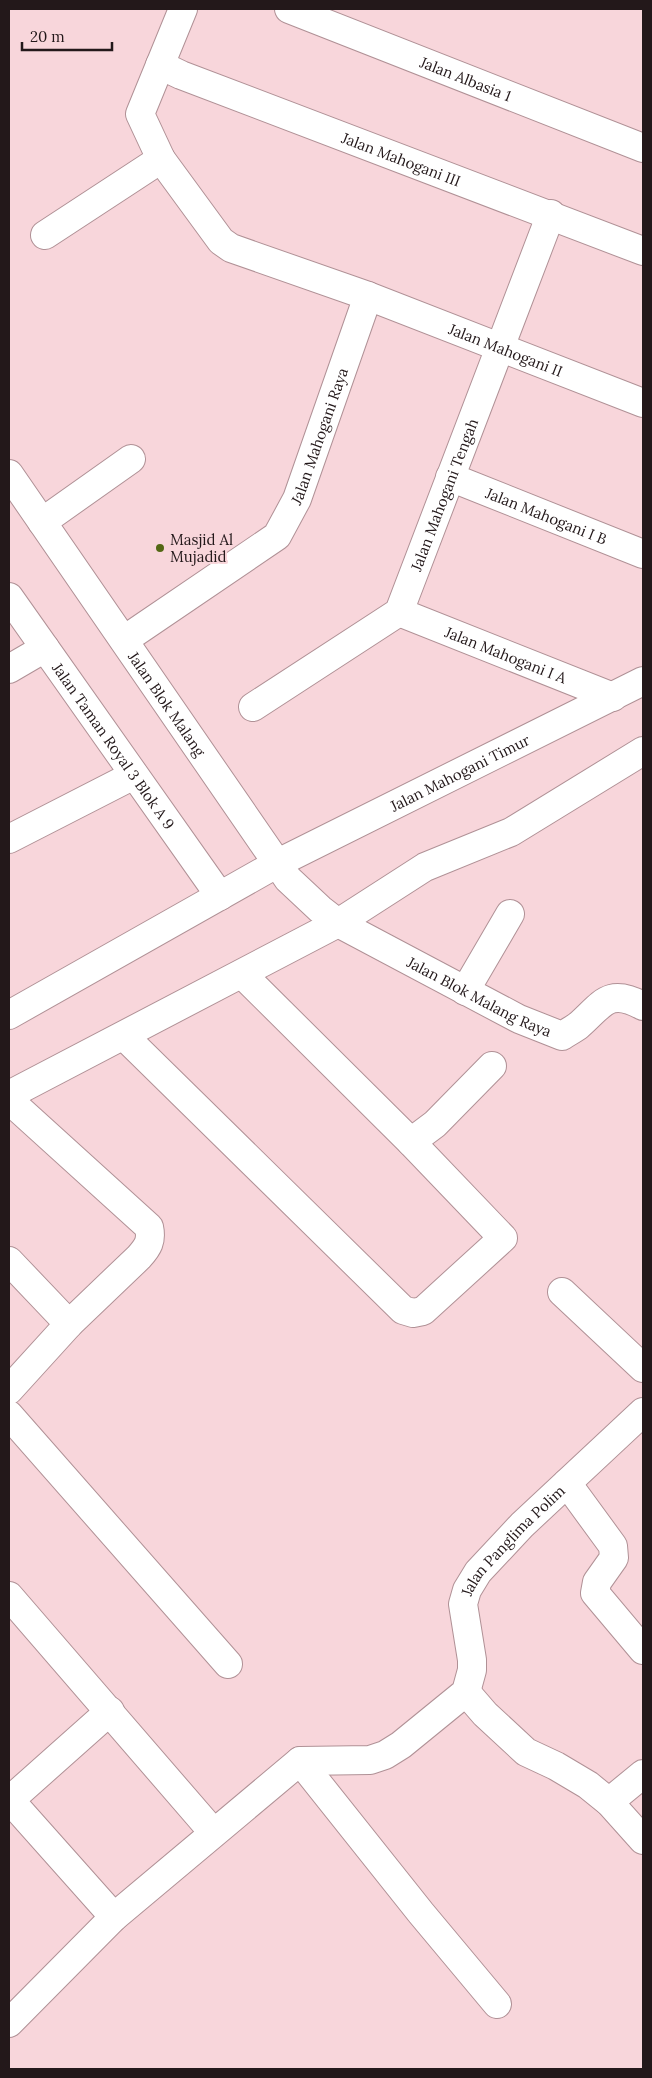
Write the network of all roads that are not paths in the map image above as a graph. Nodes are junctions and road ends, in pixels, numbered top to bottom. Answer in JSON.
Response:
{"nodes":[{"id":1,"x":183,"y":9,"type":"edge"},
{"id":2,"x":289,"y":9,"type":"edge"},
{"id":3,"x":160,"y":65,"type":"junction"},
{"id":4,"x":156,"y":148,"type":"junction"},
{"id":5,"x":643,"y":148,"type":"edge"},
{"id":6,"x":550,"y":214,"type":"junction"},
{"id":7,"x":46,"y":236,"type":"dead end"},
{"id":8,"x":643,"y":251,"type":"edge"},
{"id":9,"x":368,"y":296,"type":"junction"},
{"id":10,"x":500,"y":346,"type":"junction"},
{"id":11,"x":643,"y":403,"type":"edge"},
{"id":12,"x":131,"y":458,"type":"dead end"},
{"id":13,"x":9,"y":474,"type":"edge"},
{"id":14,"x":450,"y":477,"type":"junction"},
{"id":15,"x":42,"y":522,"type":"junction"},
{"id":16,"x":643,"y":554,"type":"edge"},
{"id":17,"x":9,"y":597,"type":"edge"},
{"id":18,"x":399,"y":612,"type":"junction"},
{"id":19,"x":124,"y":640,"type":"junction"},
{"id":20,"x":45,"y":648,"type":"junction"},
{"id":21,"x":9,"y":669,"type":"edge"},
{"id":22,"x":643,"y":682,"type":"edge"},
{"id":23,"x":613,"y":697,"type":"junction"},
{"id":24,"x":253,"y":707,"type":"dead end"},
{"id":25,"x":643,"y":752,"type":"edge"},
{"id":26,"x":134,"y":774,"type":"junction"},
{"id":27,"x":9,"y":839,"type":"edge"},
{"id":28,"x":283,"y":871,"type":"junction"},
{"id":29,"x":220,"y":896,"type":"junction"},
{"id":30,"x":510,"y":914,"type":"dead end"},
{"id":31,"x":329,"y":916,"type":"junction"},
{"id":32,"x":242,"y":974,"type":"junction"},
{"id":33,"x":465,"y":991,"type":"junction"},
{"id":34,"x":643,"y":1006,"type":"edge"},
{"id":35,"x":9,"y":1015,"type":"edge"},
{"id":36,"x":124,"y":1036,"type":"junction"},
{"id":37,"x":492,"y":1066,"type":"dead end"},
{"id":38,"x":9,"y":1095,"type":"edge"},
{"id":39,"x":9,"y":1100,"type":"edge"},
{"id":40,"x":411,"y":1142,"type":"junction"},
{"id":41,"x":9,"y":1262,"type":"edge"},
{"id":42,"x":562,"y":1292,"type":"dead end"},
{"id":43,"x":69,"y":1324,"type":"junction"},
{"id":44,"x":643,"y":1368,"type":"edge"},
{"id":45,"x":9,"y":1390,"type":"edge"},
{"id":46,"x":643,"y":1412,"type":"edge"},
{"id":47,"x":9,"y":1415,"type":"edge"},
{"id":48,"x":568,"y":1483,"type":"junction"},
{"id":49,"x":9,"y":1596,"type":"edge"},
{"id":50,"x":643,"y":1650,"type":"edge"},
{"id":51,"x":228,"y":1664,"type":"dead end"},
{"id":52,"x":466,"y":1692,"type":"junction"},
{"id":53,"x":110,"y":1712,"type":"junction"},
{"id":54,"x":300,"y":1761,"type":"junction"},
{"id":55,"x":643,"y":1774,"type":"edge"},
{"id":56,"x":9,"y":1800,"type":"edge"},
{"id":57,"x":609,"y":1802,"type":"junction"},
{"id":58,"x":213,"y":1832,"type":"junction"},
{"id":59,"x":643,"y":1840,"type":"edge"},
{"id":60,"x":114,"y":1917,"type":"junction"},
{"id":61,"x":497,"y":2004,"type":"dead end"},
{"id":62,"x":9,"y":2023,"type":"edge"}],
"edges":[{"from":1,"to":3,"type":"street"},
{"from":2,"to":5,"type":"street","name":"Jalan Albasia 1"},
{"from":3,"to":4,"type":"street"},
{"from":3,"to":6,"type":"street","name":"Jalan Mahogani III"},
{"from":4,"to":7,"type":"street"},
{"from":4,"to":9,"type":"street"},
{"from":6,"to":8,"type":"street","name":"Jalan Mahogani III"},
{"from":6,"to":10,"type":"street","name":"Jalan Mahogani Tengah"},
{"from":9,"to":10,"type":"street","name":"Jalan Mahogani II"},
{"from":9,"to":19,"type":"street","name":"Jalan Mahogani Raya"},
{"from":10,"to":11,"type":"street","name":"Jalan Mahogani II"},
{"from":10,"to":14,"type":"street","name":"Jalan Mahogani Tengah"},
{"from":12,"to":15,"type":"street"},
{"from":13,"to":15,"type":"street","name":"Jalan Blok Malang"},
{"from":14,"to":16,"type":"street","name":"Jalan Mahogani I B"},
{"from":14,"to":18,"type":"street","name":"Jalan Mahogani Tengah"},
{"from":15,"to":19,"type":"street","name":"Jalan Blok Malang"},
{"from":17,"to":20,"type":"street","name":"Jalan Taman Royal 3 Blok A 9"},
{"from":18,"to":23,"type":"street","name":"Jalan Mahogani I A"},
{"from":18,"to":24,"type":"street"},
{"from":19,"to":28,"type":"street","name":"Jalan Blok Malang"},
{"from":20,"to":21,"type":"street"},
{"from":20,"to":26,"type":"street","name":"Jalan Taman Royal 3 Blok A 9"},
{"from":22,"to":23,"type":"street","name":"Jalan Mahogani Timur"},
{"from":23,"to":28,"type":"street","name":"Jalan Mahogani Timur"},
{"from":25,"to":31,"type":"street"},
{"from":26,"to":27,"type":"street"},
{"from":26,"to":29,"type":"street","name":"Jalan Taman Royal 3 Blok A 9"},
{"from":28,"to":29,"type":"street","name":"Jalan Mahogani Timur"},
{"from":28,"to":31,"type":"street","name":"Jalan Blok Malang"},
{"from":29,"to":35,"type":"street","name":"Jalan Mahogani Timur"},
{"from":30,"to":33,"type":"street"},
{"from":31,"to":32,"type":"street"},
{"from":31,"to":33,"type":"street","name":"Jalan Blok Malang Raya"},
{"from":32,"to":36,"type":"street"},
{"from":32,"to":40,"type":"street"},
{"from":33,"to":34,"type":"street","name":"Jalan Blok Malang Raya"},
{"from":36,"to":38,"type":"street"},
{"from":36,"to":40,"type":"street"},
{"from":37,"to":40,"type":"street"},
{"from":39,"to":43,"type":"street"},
{"from":41,"to":43,"type":"street"},
{"from":42,"to":44,"type":"street"},
{"from":43,"to":45,"type":"street"},
{"from":46,"to":48,"type":"street","name":"Jalan Panglima Polim"},
{"from":47,"to":51,"type":"street"},
{"from":48,"to":50,"type":"street"},
{"from":48,"to":52,"type":"street","name":"Jalan Panglima Polim"},
{"from":49,"to":53,"type":"street"},
{"from":52,"to":54,"type":"street"},
{"from":52,"to":57,"type":"street"},
{"from":53,"to":56,"type":"street"},
{"from":53,"to":58,"type":"street"},
{"from":54,"to":58,"type":"street"},
{"from":54,"to":61,"type":"street"},
{"from":55,"to":57,"type":"street"},
{"from":56,"to":60,"type":"street"},
{"from":57,"to":59,"type":"street"},
{"from":58,"to":60,"type":"street"},
{"from":60,"to":62,"type":"street"}]}
